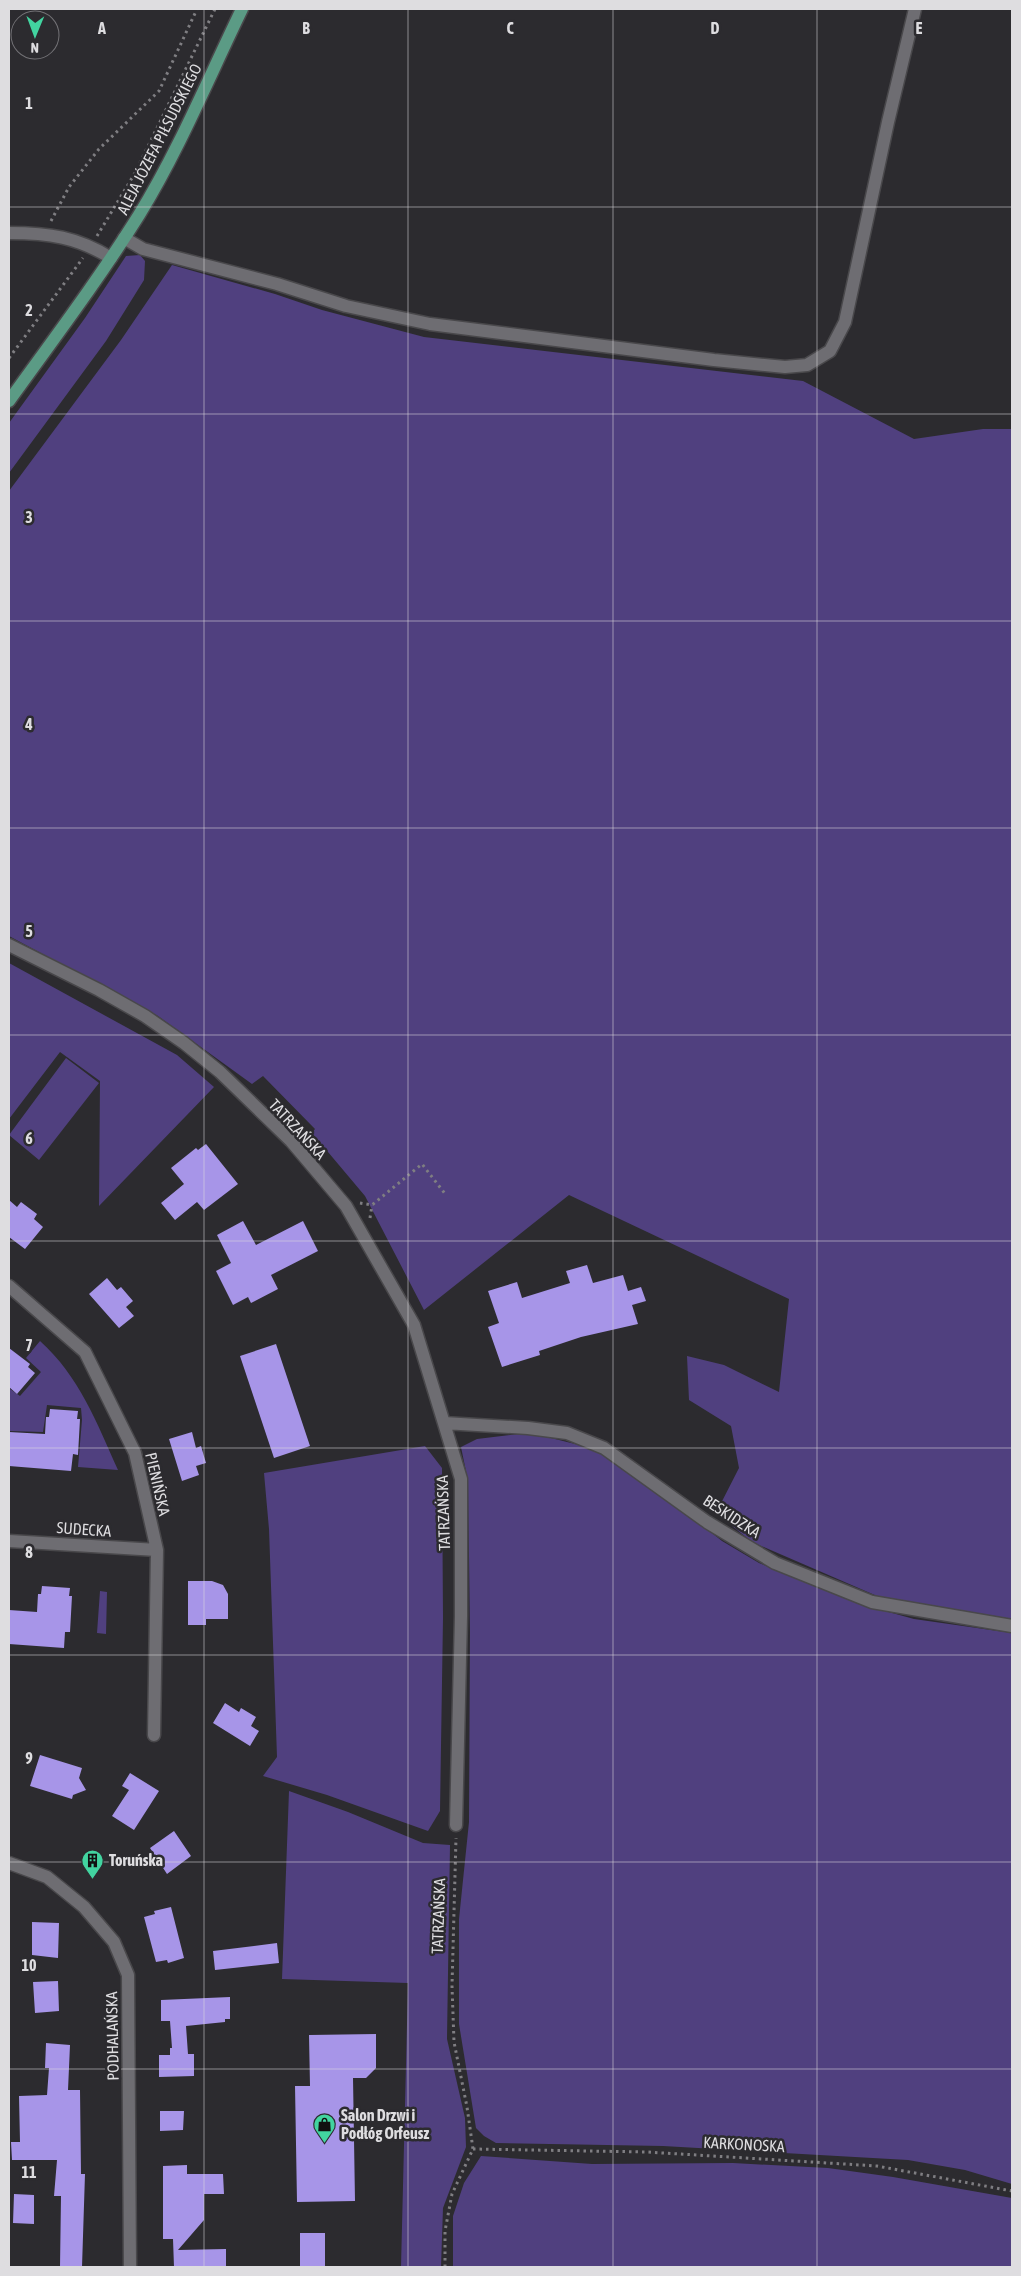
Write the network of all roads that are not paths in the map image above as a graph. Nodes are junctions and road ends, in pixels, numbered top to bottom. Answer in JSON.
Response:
{"nodes":[{"id":1,"x":242,"y":9,"type":"edge"},
{"id":2,"x":915,"y":9,"type":"edge"},
{"id":3,"x":9,"y":233,"type":"edge"},
{"id":4,"x":124,"y":238,"type":"junction"},
{"id":5,"x":111,"y":258,"type":"junction"},
{"id":6,"x":9,"y":401,"type":"edge"},
{"id":7,"x":9,"y":945,"type":"edge"},
{"id":8,"x":9,"y":1286,"type":"edge"},
{"id":9,"x":444,"y":1423,"type":"junction"},
{"id":10,"x":9,"y":1541,"type":"edge"},
{"id":11,"x":157,"y":1550,"type":"junction"},
{"id":12,"x":1012,"y":1626,"type":"edge"},
{"id":13,"x":154,"y":1735,"type":"dead end"},
{"id":14,"x":456,"y":1825,"type":"road end"},
{"id":15,"x":9,"y":1863,"type":"edge"},
{"id":16,"x":130,"y":2267,"type":"edge"}],
"edges":[{"from":1,"to":4,"type":"main road","name":"ALEJA JÓZEFA PIŁSUDSKIEGO"},
{"from":2,"to":4,"type":"street"},
{"from":3,"to":5,"type":"street"},
{"from":4,"to":5,"type":"main road","name":"ALEJA JÓZEFA PIŁSUDSKIEGO"},
{"from":5,"to":6,"type":"main road","name":"ALEJA JÓZEFA PIŁSUDSKIEGO"},
{"from":7,"to":9,"type":"street","name":"TATRZAŃSKA"},
{"from":8,"to":11,"type":"street","name":"PIENIŃSKA"},
{"from":9,"to":12,"type":"street","name":"BESKIDZKA"},
{"from":9,"to":14,"type":"street","name":"TATRZAŃSKA"},
{"from":10,"to":11,"type":"street","name":"SUDECKA"},
{"from":11,"to":13,"type":"street","name":"PIENIŃSKA"},
{"from":15,"to":16,"type":"street","name":"PODHALAŃSKA"}]}
